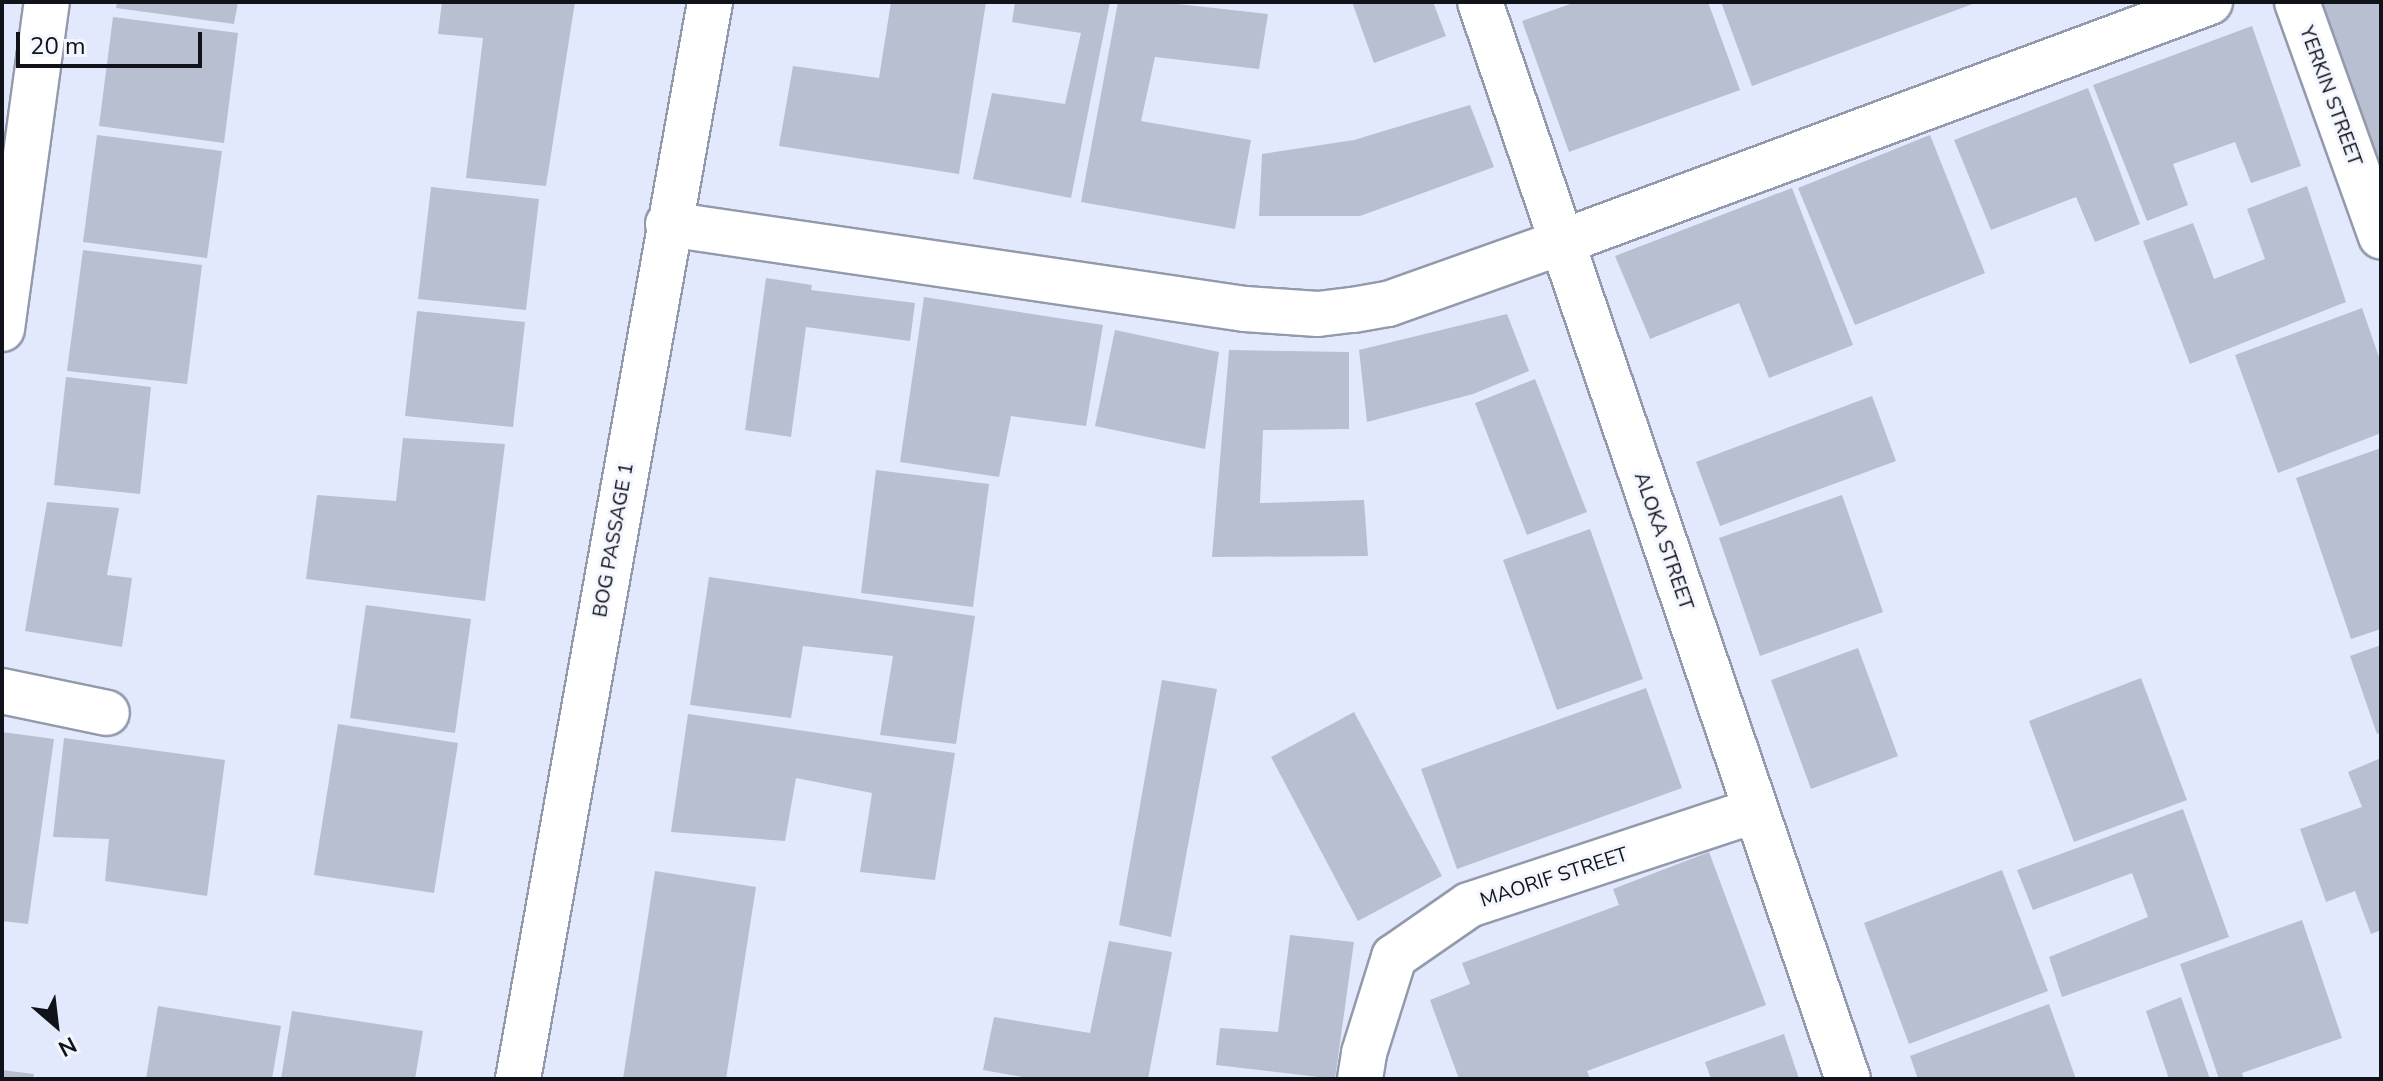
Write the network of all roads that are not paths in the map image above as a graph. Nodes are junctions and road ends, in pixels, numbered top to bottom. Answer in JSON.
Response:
{"nodes":[{"id":1,"x":47,"y":2,"type":"edge"},
{"id":2,"x":710,"y":2,"type":"edge"},
{"id":3,"x":1480,"y":2,"type":"edge"},
{"id":4,"x":2210,"y":2,"type":"edge"},
{"id":5,"x":2297,"y":2,"type":"edge"},
{"id":6,"x":17,"y":100,"type":"edge"},
{"id":7,"x":668,"y":224,"type":"junction"},
{"id":8,"x":2381,"y":236,"type":"edge"},
{"id":9,"x":1562,"y":242,"type":"junction"},
{"id":10,"x":2,"y":329,"type":"edge"},
{"id":11,"x":2,"y":691,"type":"edge"},
{"id":12,"x":107,"y":713,"type":"dead end"},
{"id":13,"x":1756,"y":810,"type":"junction"},
{"id":14,"x":518,"y":1079,"type":"edge"},
{"id":15,"x":1360,"y":1079,"type":"edge"},
{"id":16,"x":1848,"y":1079,"type":"edge"}],
"edges":[{"from":1,"to":6,"type":"street"},
{"from":2,"to":7,"type":"street","name":"BOG PASSAGE 1"},
{"from":3,"to":9,"type":"street","name":"ALOKA STREET"},
{"from":4,"to":9,"type":"street"},
{"from":5,"to":8,"type":"street","name":"YERKIN STREET"},
{"from":6,"to":10,"type":"street"},
{"from":7,"to":9,"type":"street"},
{"from":7,"to":14,"type":"street","name":"BOG PASSAGE 1"},
{"from":9,"to":13,"type":"street","name":"ALOKA STREET"},
{"from":11,"to":12,"type":"street"},
{"from":13,"to":15,"type":"street","name":"MAORIF STREET"},
{"from":13,"to":16,"type":"street","name":"ALOKA STREET"}]}
